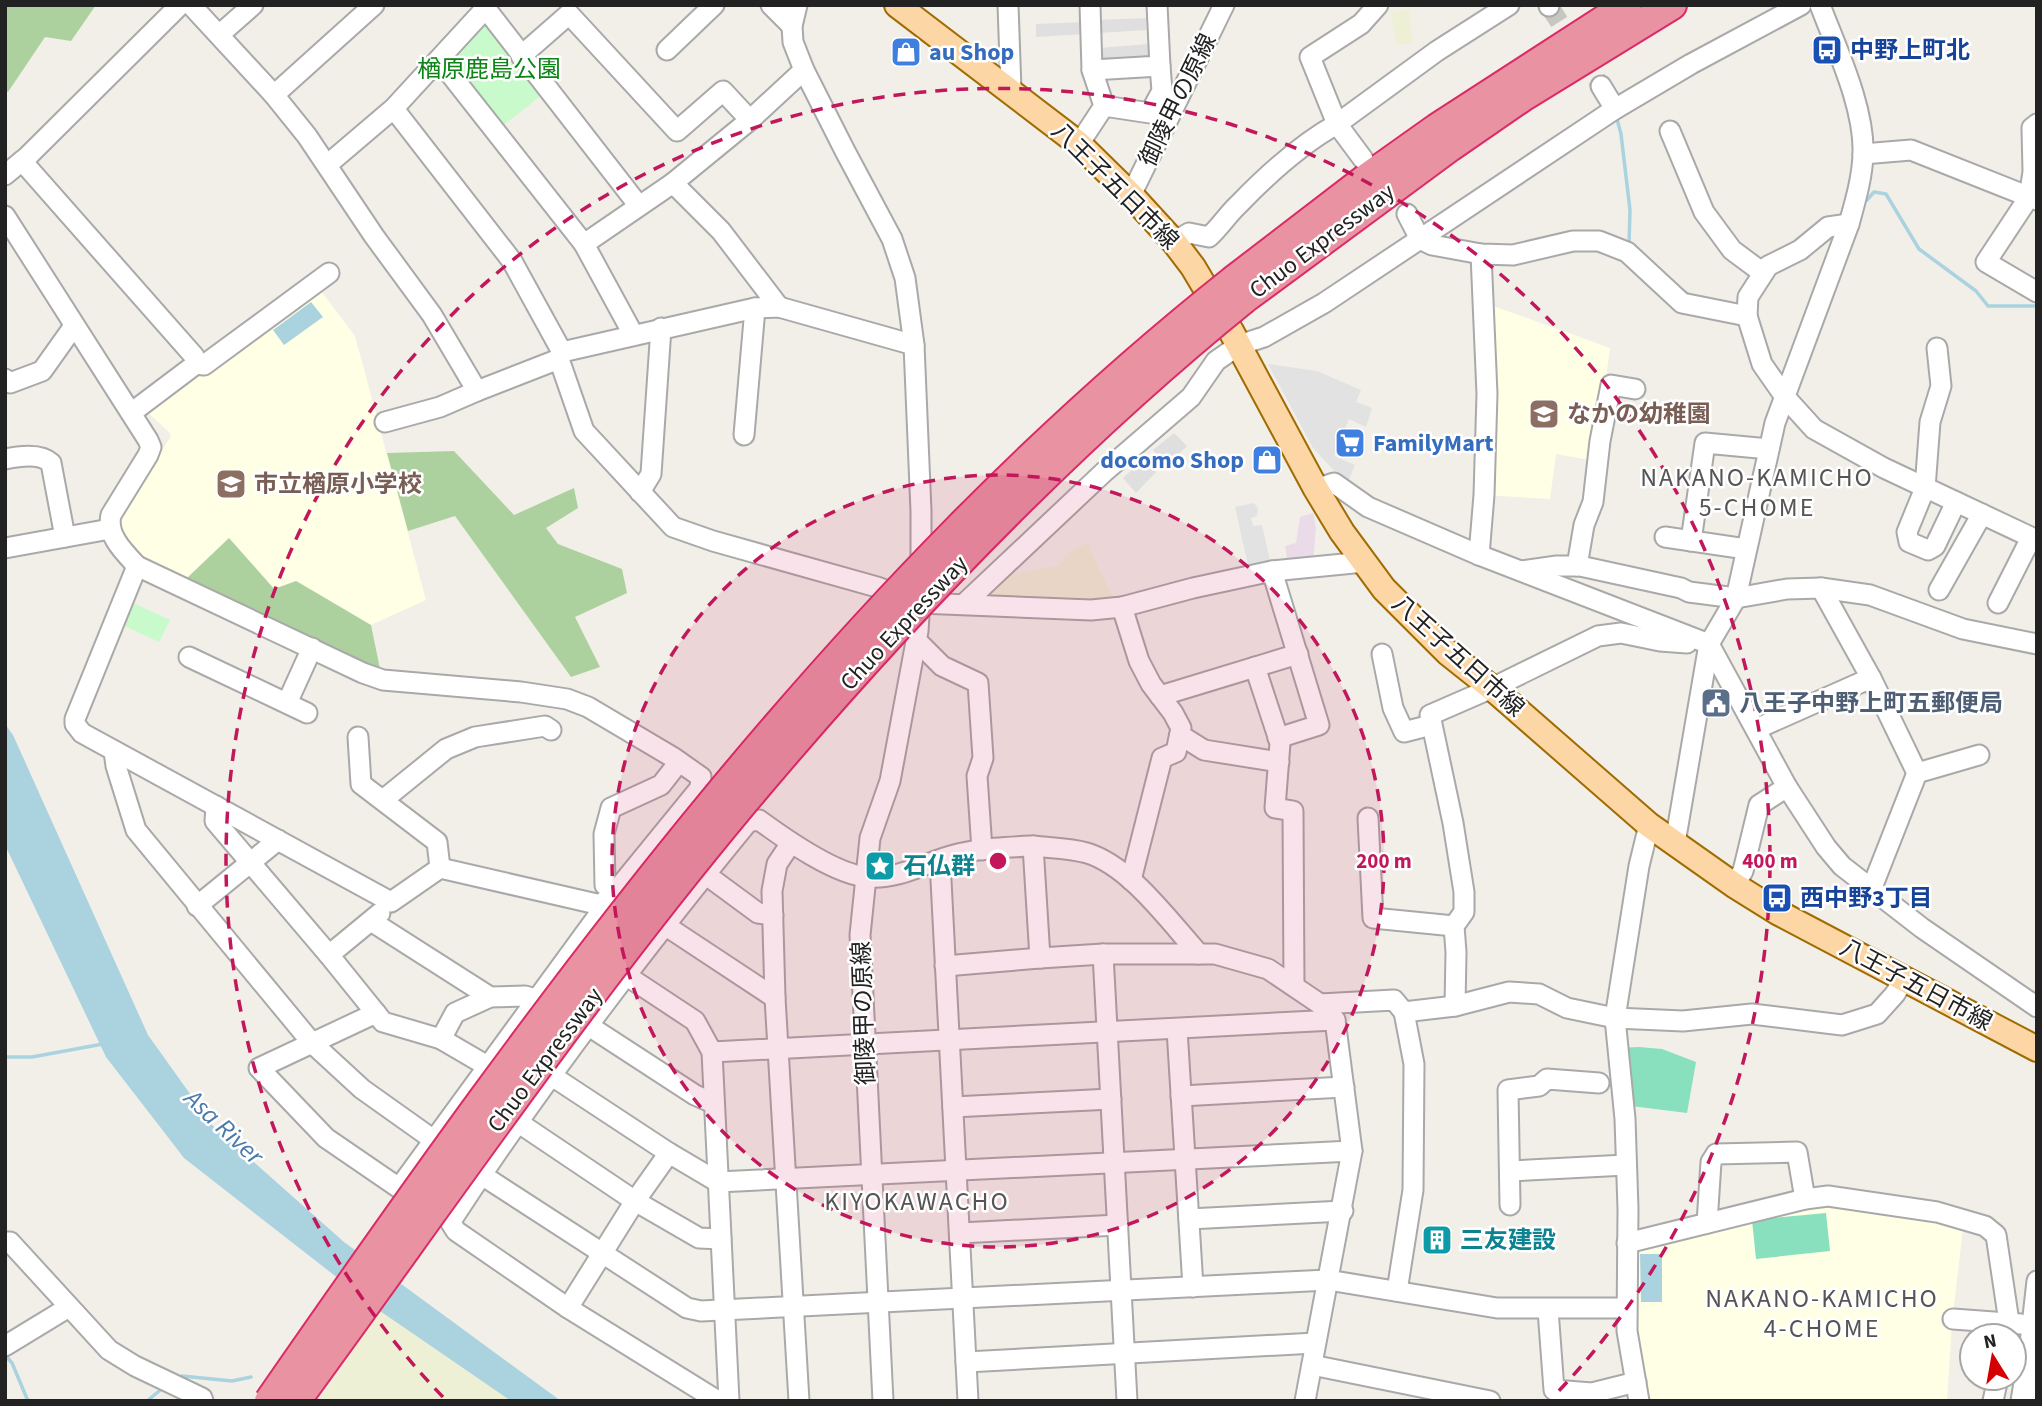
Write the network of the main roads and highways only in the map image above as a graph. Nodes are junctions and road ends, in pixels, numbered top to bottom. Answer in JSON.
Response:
{"nodes":[{"id":1,"x":897,"y":5,"type":"edge"},
{"id":2,"x":1627,"y":5,"type":"edge"},
{"id":3,"x":1672,"y":5,"type":"edge"},
{"id":4,"x":1240,"y":289,"type":"junction"},
{"id":5,"x":2037,"y":1049,"type":"edge"},
{"id":6,"x":269,"y":1401,"type":"edge"},
{"id":7,"x":296,"y":1401,"type":"edge"}],
"edges":[{"from":1,"to":5,"type":"main road","name":"八王子五日市線"},
{"from":2,"to":4,"type":"highway","name":"Chuo Expressway"},
{"from":3,"to":4,"type":"highway","name":"Chuo Expressway"},
{"from":4,"to":6,"type":"highway","name":"Chuo Expressway","bridge":true},
{"from":4,"to":7,"type":"highway","name":"Chuo Expressway","bridge":true}]}
